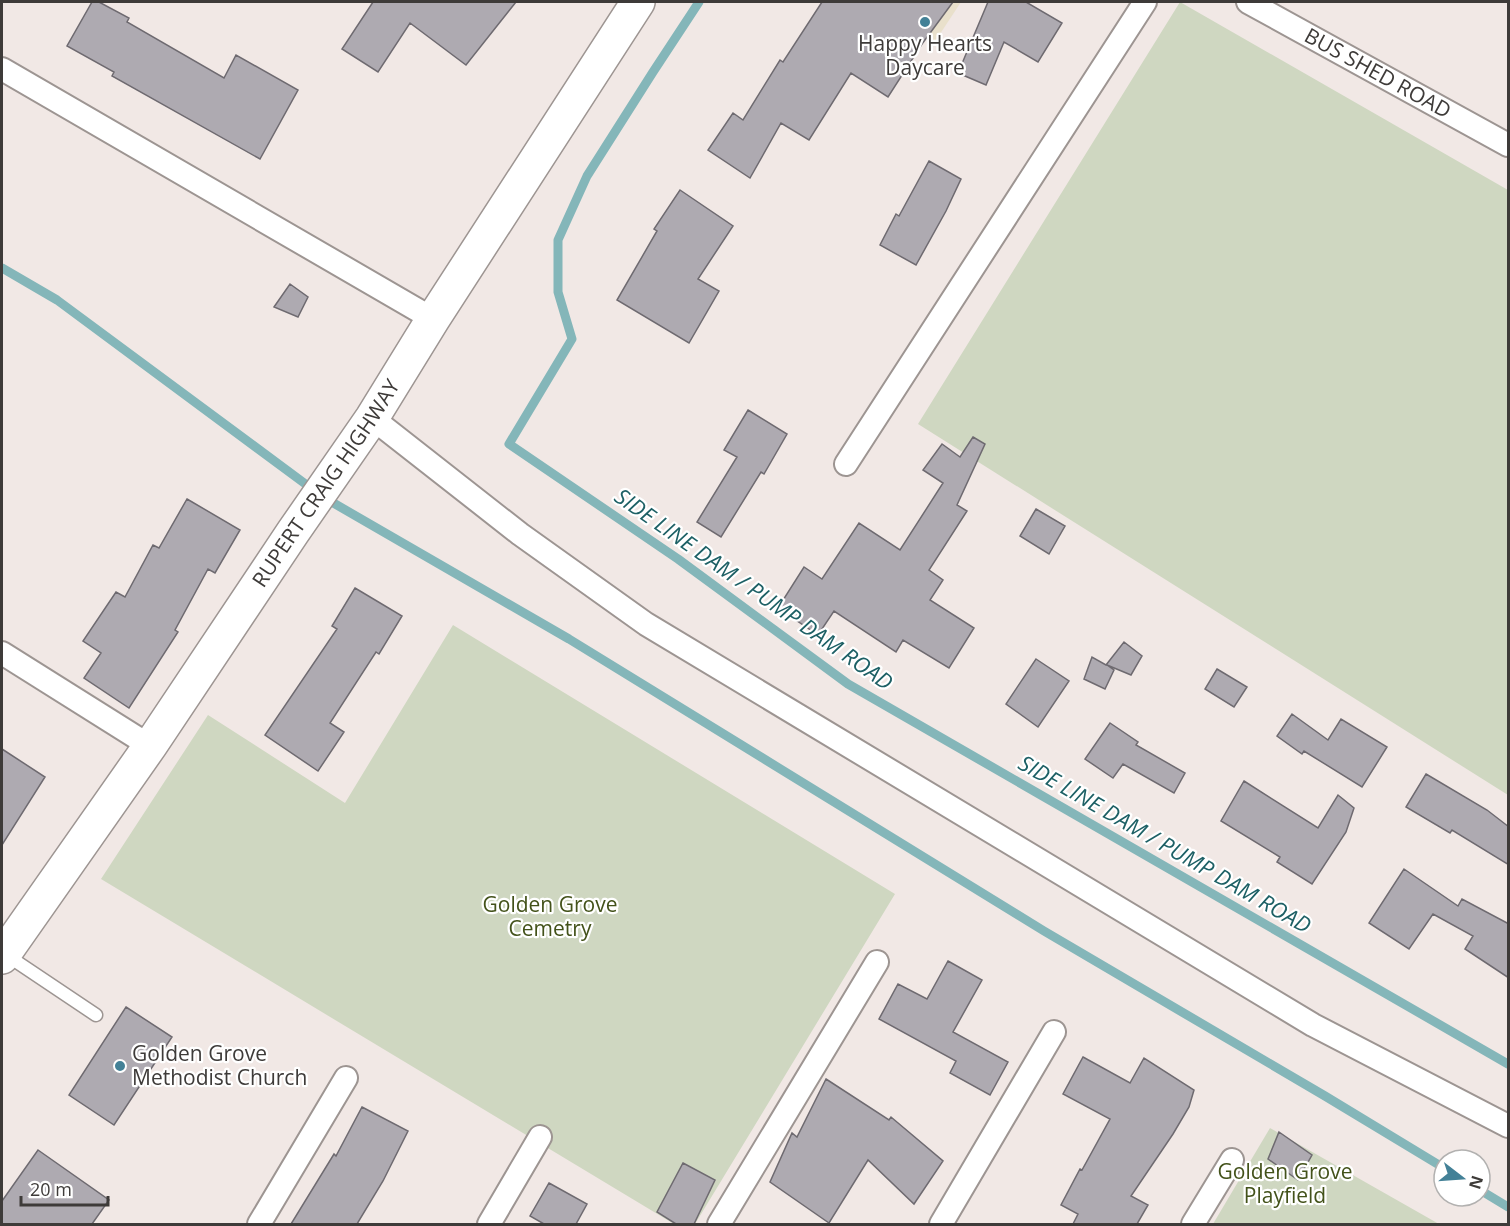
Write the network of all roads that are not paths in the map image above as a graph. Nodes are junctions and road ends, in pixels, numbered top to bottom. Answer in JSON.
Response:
{"nodes":[{"id":1,"x":638,"y":2,"type":"edge"},
{"id":2,"x":1145,"y":2,"type":"edge"},
{"id":3,"x":1248,"y":2,"type":"edge"},
{"id":4,"x":2,"y":69,"type":"edge"},
{"id":5,"x":1509,"y":145,"type":"edge"},
{"id":6,"x":433,"y":319,"type":"junction"},
{"id":7,"x":372,"y":418,"type":"junction"},
{"id":8,"x":846,"y":464,"type":"dead end"},
{"id":9,"x":2,"y":653,"type":"edge"},
{"id":10,"x":150,"y":746,"type":"junction"},
{"id":11,"x":3,"y":955,"type":"edge"},
{"id":12,"x":877,"y":962,"type":"dead end"},
{"id":13,"x":96,"y":1014,"type":"dead end"},
{"id":14,"x":1054,"y":1032,"type":"dead end"},
{"id":15,"x":346,"y":1078,"type":"dead end"},
{"id":16,"x":1509,"y":1126,"type":"edge"},
{"id":17,"x":540,"y":1137,"type":"dead end"},
{"id":18,"x":1232,"y":1161,"type":"dead end"},
{"id":19,"x":259,"y":1224,"type":"edge"},
{"id":20,"x":489,"y":1224,"type":"edge"},
{"id":21,"x":719,"y":1224,"type":"edge"},
{"id":22,"x":941,"y":1224,"type":"edge"},
{"id":23,"x":1193,"y":1224,"type":"edge"}],
"edges":[{"from":1,"to":6,"type":"main road","name":"RUPERT CRAIG HIGHWAY"},
{"from":2,"to":8,"type":"street"},
{"from":3,"to":5,"type":"street","name":"BUS SHED ROAD"},
{"from":4,"to":6,"type":"street"},
{"from":6,"to":7,"type":"main road","name":"RUPERT CRAIG HIGHWAY"},
{"from":7,"to":10,"type":"main road","name":"RUPERT CRAIG HIGHWAY"},
{"from":7,"to":16,"type":"street"},
{"from":9,"to":10,"type":"street"},
{"from":10,"to":11,"type":"main road","name":"RUPERT CRAIG HIGHWAY"},
{"from":11,"to":13,"type":"lane"},
{"from":12,"to":21,"type":"street"},
{"from":14,"to":22,"type":"street"},
{"from":15,"to":19,"type":"street"},
{"from":17,"to":20,"type":"street"},
{"from":18,"to":23,"type":"street"}]}
